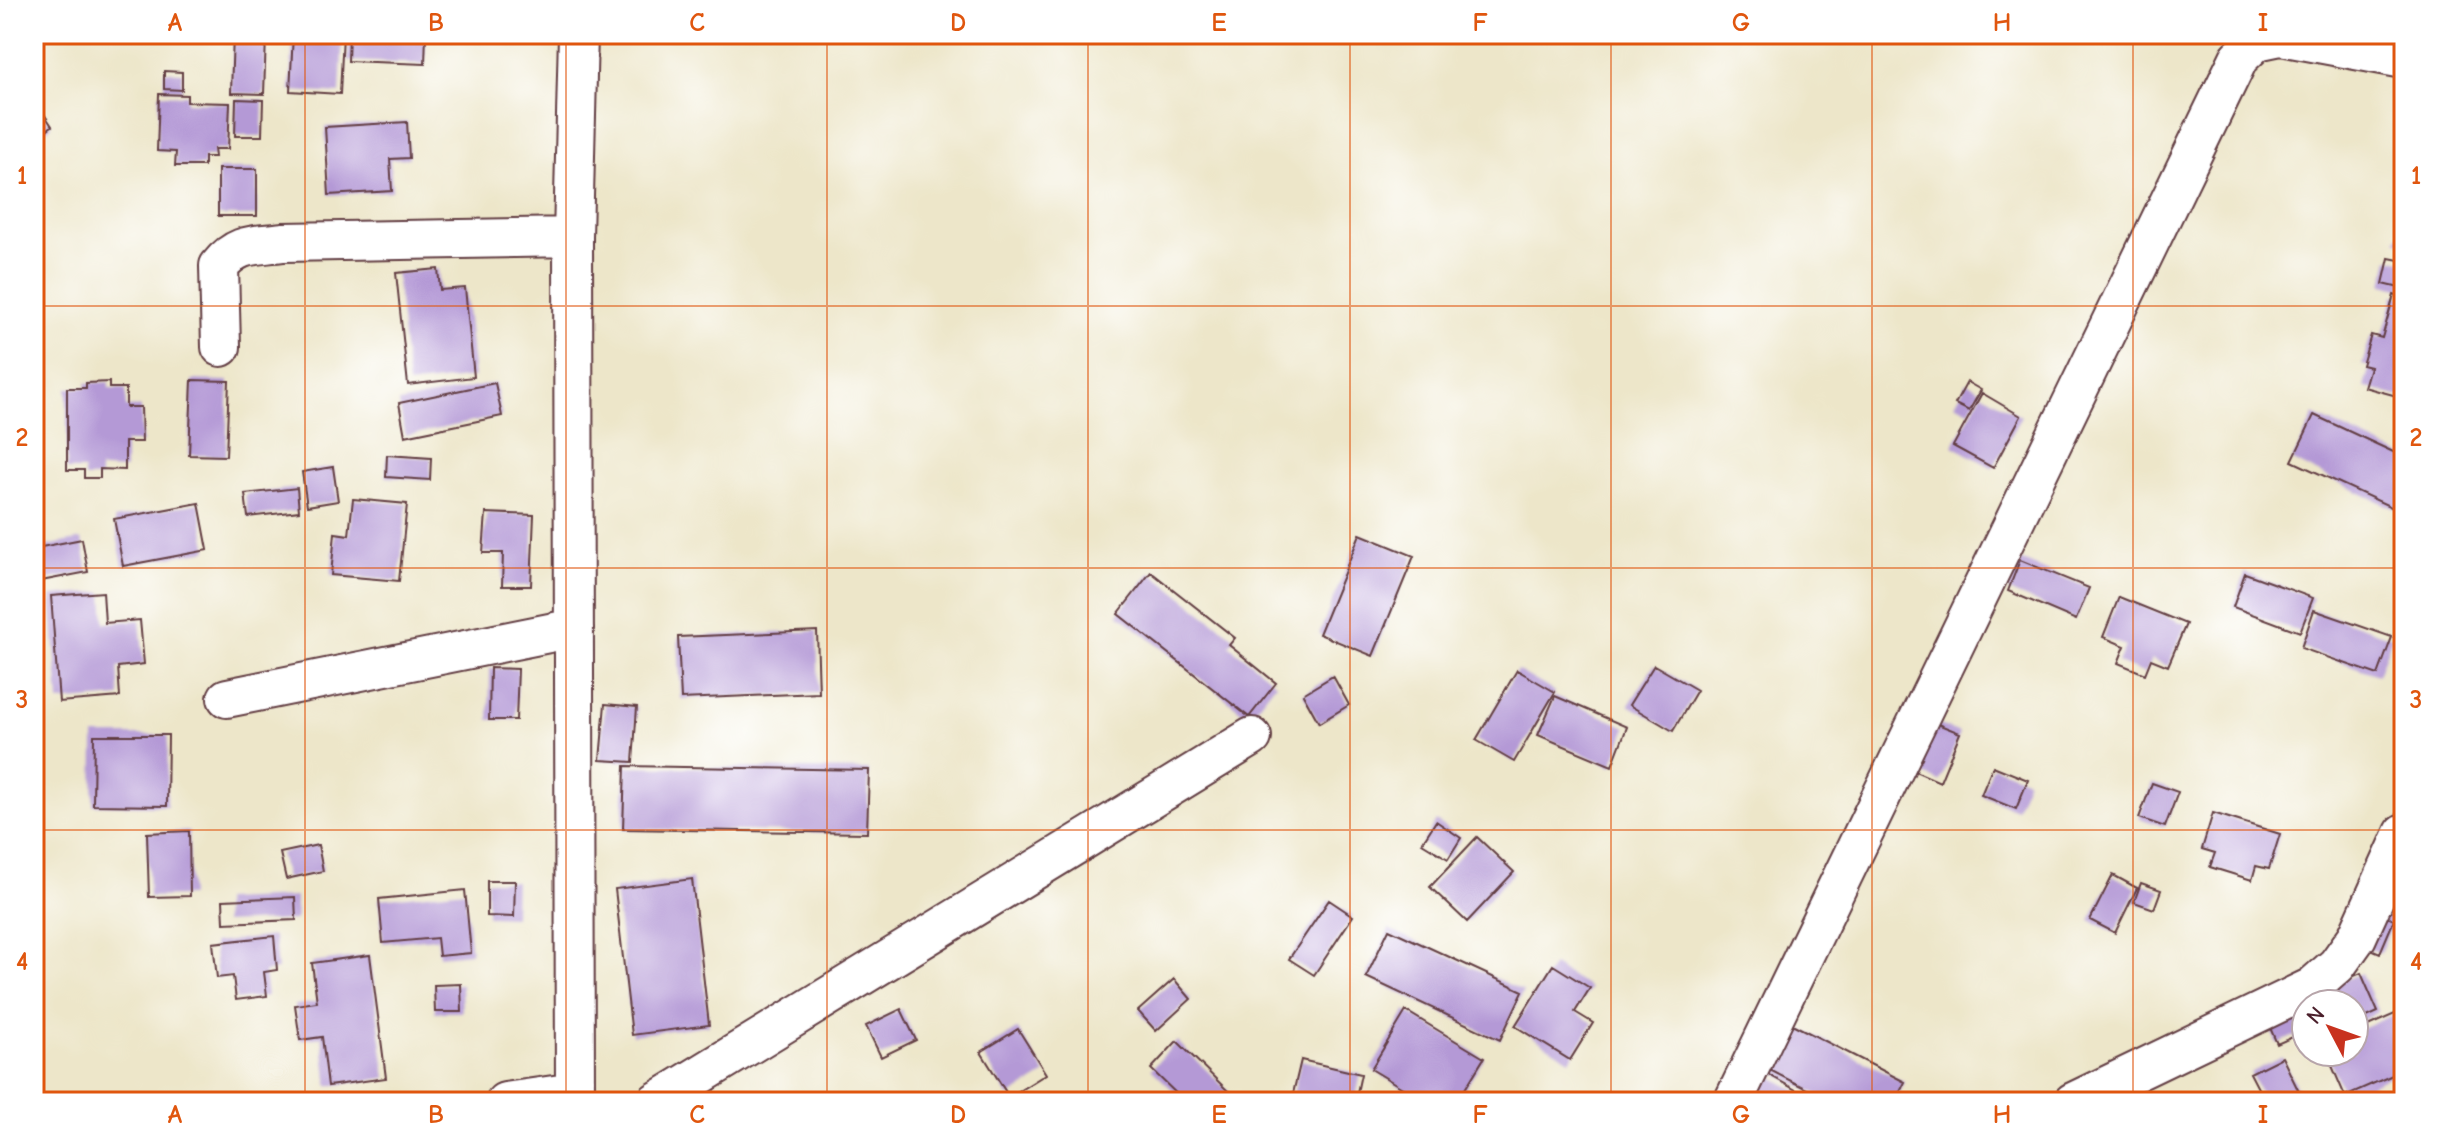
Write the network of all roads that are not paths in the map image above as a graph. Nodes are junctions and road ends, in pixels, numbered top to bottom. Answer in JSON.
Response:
{"nodes":[{"id":1,"x":578,"y":34,"type":"edge"},
{"id":2,"x":2404,"y":59,"type":"edge"},
{"id":3,"x":573,"y":237,"type":"junction"},
{"id":4,"x":221,"y":347,"type":"dead end"},
{"id":5,"x":574,"y":628,"type":"junction"},
{"id":6,"x":227,"y":698,"type":"dead end"},
{"id":7,"x":1252,"y":737,"type":"dead end"},
{"id":8,"x":2404,"y":833,"type":"edge"},
{"id":9,"x":575,"y":1097,"type":"edge"},
{"id":10,"x":505,"y":1102,"type":"edge"},
{"id":11,"x":656,"y":1102,"type":"edge"},
{"id":12,"x":1733,"y":1102,"type":"edge"},
{"id":13,"x":2073,"y":1102,"type":"edge"}],
"edges":[{"from":1,"to":3,"type":"street"},
{"from":2,"to":12,"type":"street"},
{"from":3,"to":4,"type":"street"},
{"from":3,"to":5,"type":"street"},
{"from":5,"to":6,"type":"street"},
{"from":5,"to":9,"type":"street"},
{"from":7,"to":11,"type":"street"},
{"from":8,"to":13,"type":"street"},
{"from":9,"to":10,"type":"street"}]}
